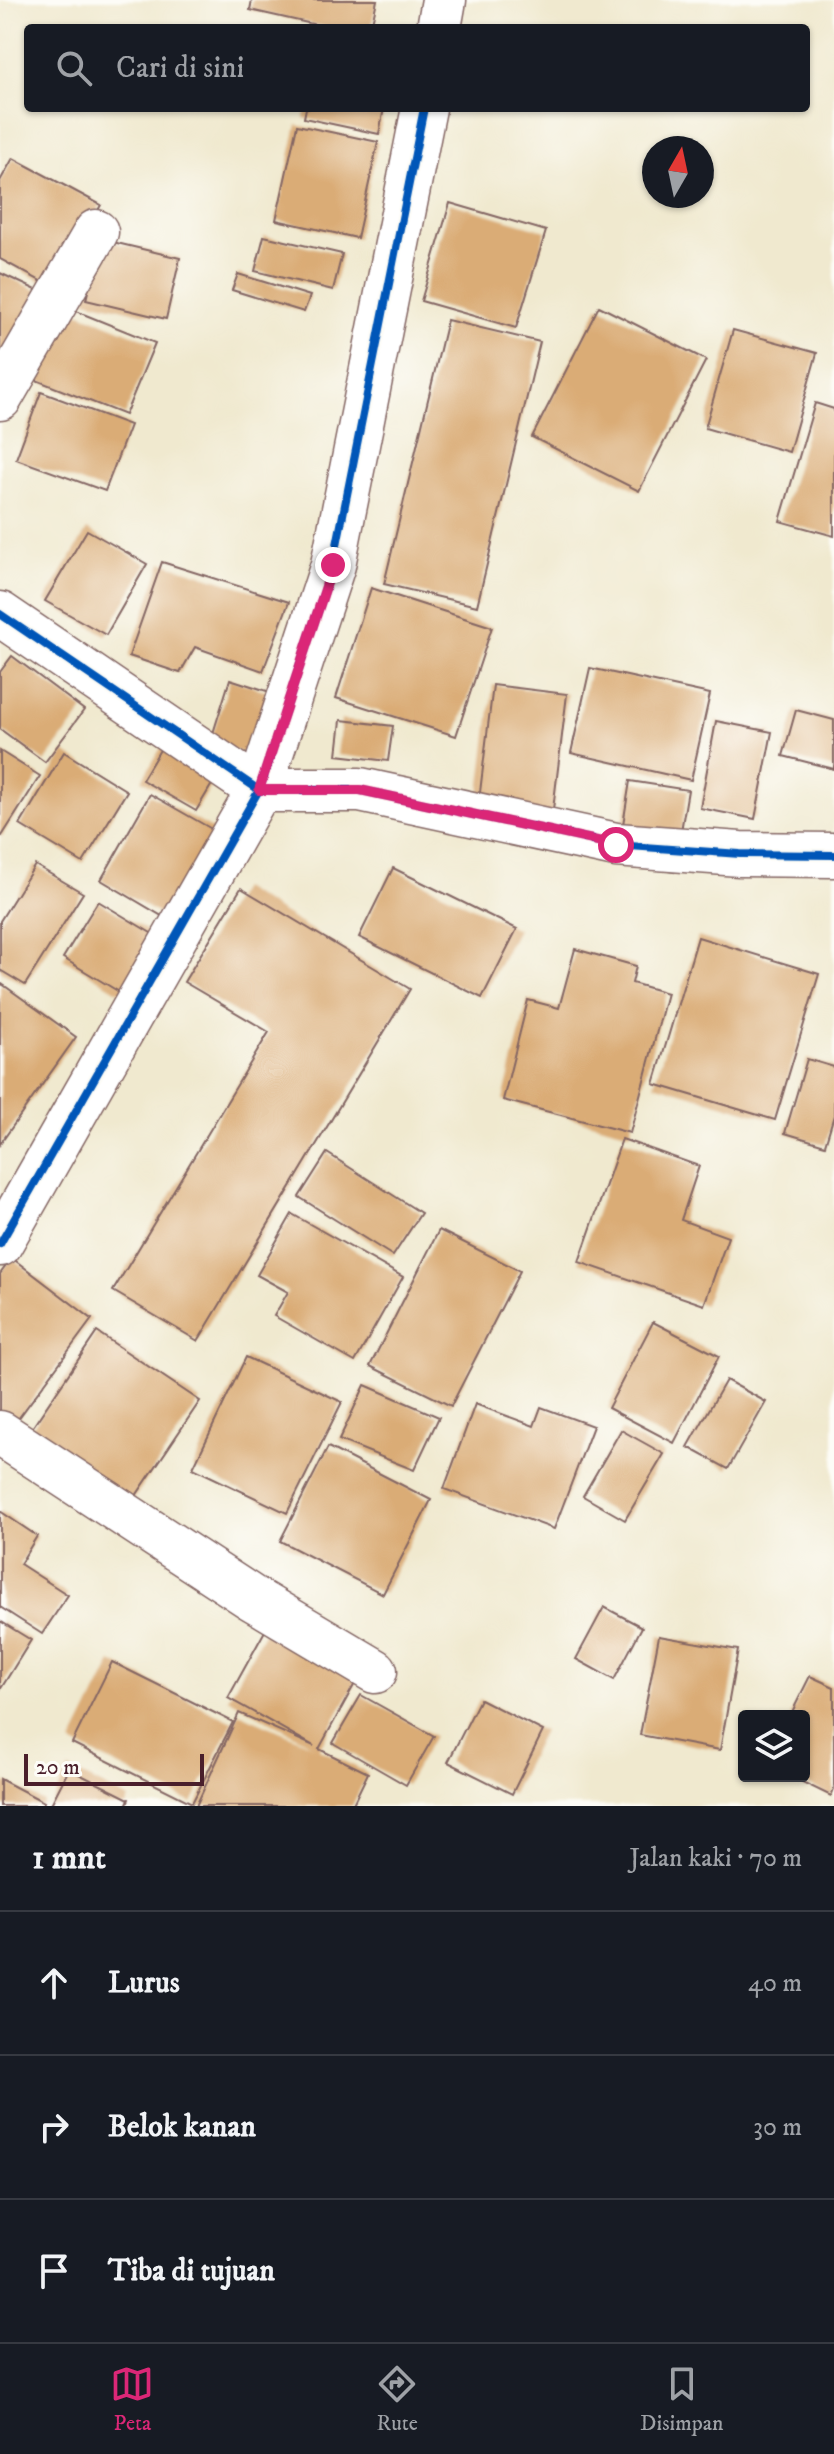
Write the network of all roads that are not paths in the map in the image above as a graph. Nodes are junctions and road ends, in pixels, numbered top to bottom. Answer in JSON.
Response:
{"nodes":[{"id":1,"x":444,"y":0,"type":"edge"},
{"id":2,"x":440,"y":24,"type":"edge"},
{"id":3,"x":423,"y":112,"type":"edge"},
{"id":4,"x":96,"y":232,"type":"dead end"},
{"id":5,"x":0,"y":398,"type":"edge"},
{"id":6,"x":0,"y":614,"type":"edge"},
{"id":7,"x":259,"y":790,"type":"junction"},
{"id":8,"x":834,"y":855,"type":"edge"},
{"id":9,"x":2,"y":1238,"type":"edge"},
{"id":10,"x":0,"y":1433,"type":"edge"},
{"id":11,"x":375,"y":1671,"type":"dead end"}],
"edges":[{"from":1,"to":2,"type":"street"},
{"from":3,"to":7,"type":"street"},
{"from":4,"to":5,"type":"street"},
{"from":6,"to":7,"type":"street"},
{"from":7,"to":8,"type":"street"},
{"from":7,"to":9,"type":"street"},
{"from":10,"to":11,"type":"street"}]}
